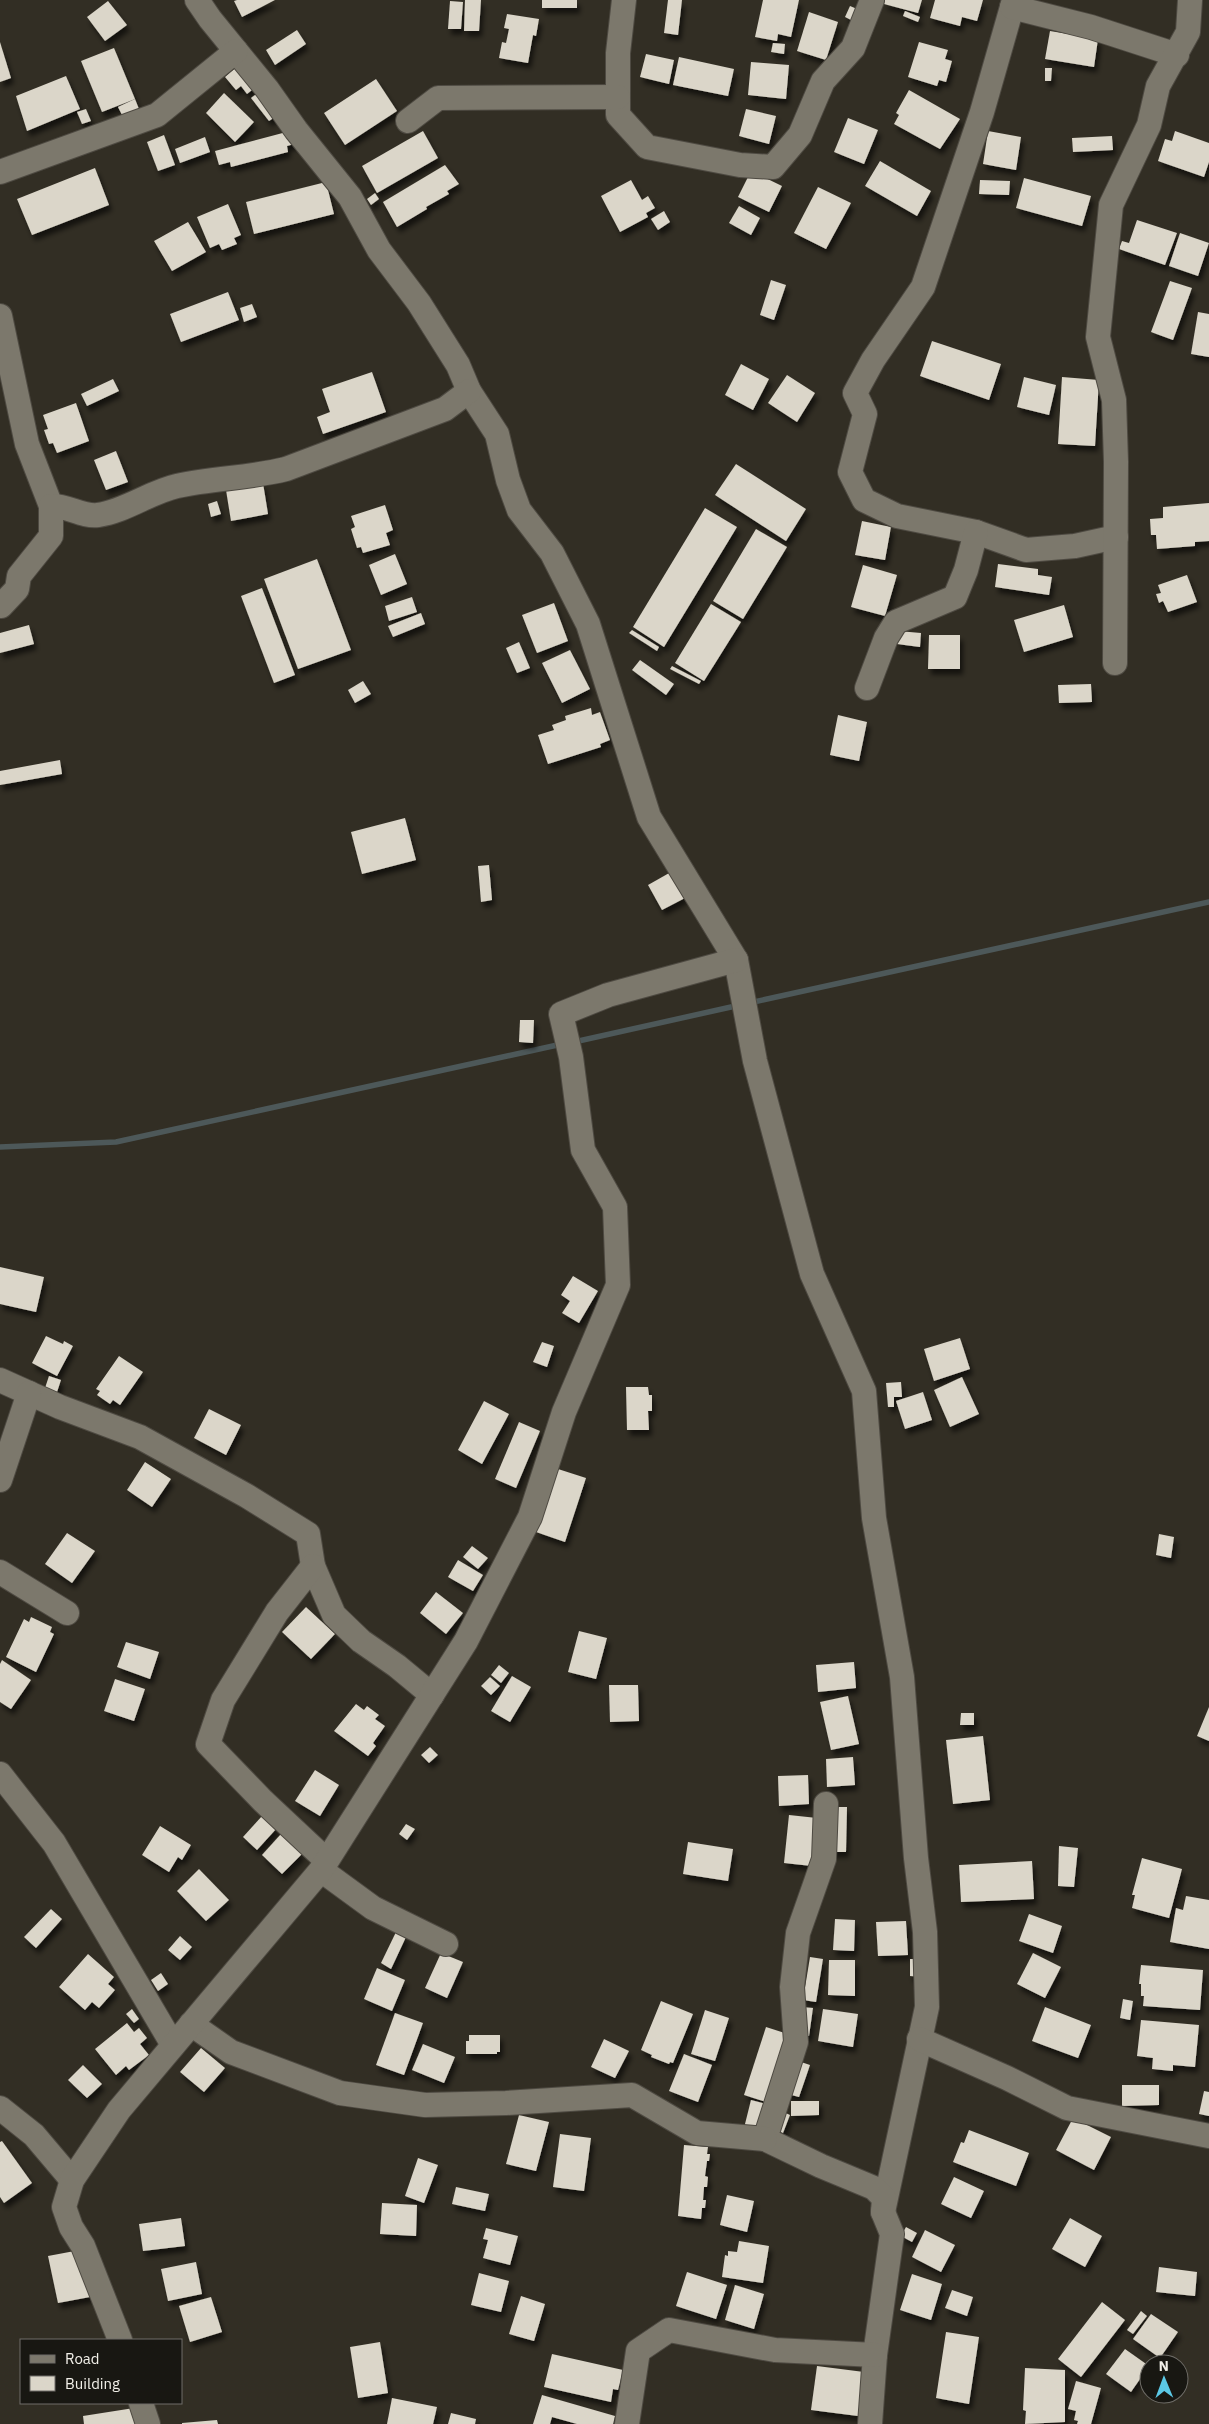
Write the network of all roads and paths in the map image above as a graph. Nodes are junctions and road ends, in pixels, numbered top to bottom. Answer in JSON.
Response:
{"nodes":[{"id":1,"x":197,"y":0,"type":"edge"},
{"id":2,"x":624,"y":0,"type":"edge"},
{"id":3,"x":872,"y":0,"type":"edge"},
{"id":4,"x":1190,"y":0,"type":"edge"},
{"id":5,"x":1013,"y":3,"type":"edge"},
{"id":6,"x":236,"y":51,"type":"junction"},
{"id":7,"x":1177,"y":55,"type":"junction"},
{"id":8,"x":618,"y":97,"type":"junction"},
{"id":9,"x":408,"y":121,"type":"dead end"},
{"id":10,"x":0,"y":172,"type":"edge"},
{"id":11,"x":0,"y":316,"type":"edge"},
{"id":12,"x":4,"y":362,"type":"edge"},
{"id":13,"x":469,"y":391,"type":"junction"},
{"id":14,"x":50,"y":506,"type":"junction"},
{"id":15,"x":976,"y":532,"type":"junction"},
{"id":16,"x":1116,"y":537,"type":"junction"},
{"id":17,"x":1,"y":606,"type":"edge"},
{"id":18,"x":1115,"y":663,"type":"dead end"},
{"id":19,"x":866,"y":688,"type":"dead end"},
{"id":20,"x":736,"y":960,"type":"junction"},
{"id":21,"x":0,"y":1380,"type":"edge"},
{"id":22,"x":29,"y":1393,"type":"junction"},
{"id":23,"x":0,"y":1480,"type":"edge"},
{"id":24,"x":313,"y":1566,"type":"junction"},
{"id":25,"x":0,"y":1572,"type":"edge"},
{"id":26,"x":67,"y":1613,"type":"dead end"},
{"id":27,"x":432,"y":1695,"type":"junction"},
{"id":28,"x":0,"y":1774,"type":"edge"},
{"id":29,"x":826,"y":1804,"type":"dead end"},
{"id":30,"x":324,"y":1865,"type":"junction"},
{"id":31,"x":446,"y":1944,"type":"dead end"},
{"id":32,"x":191,"y":2024,"type":"junction"},
{"id":33,"x":920,"y":2039,"type":"junction"},
{"id":34,"x":173,"y":2045,"type":"junction"},
{"id":35,"x":0,"y":2108,"type":"edge"},
{"id":36,"x":1209,"y":2136,"type":"edge"},
{"id":37,"x":766,"y":2138,"type":"junction"},
{"id":38,"x":72,"y":2180,"type":"junction"},
{"id":39,"x":883,"y":2212,"type":"junction"},
{"id":40,"x":120,"y":2339,"type":"edge"},
{"id":41,"x":876,"y":2355,"type":"junction"},
{"id":42,"x":141,"y":2404,"type":"edge"},
{"id":43,"x":148,"y":2424,"type":"edge"},
{"id":44,"x":627,"y":2424,"type":"edge"},
{"id":45,"x":870,"y":2424,"type":"edge"}],
"edges":[{"from":1,"to":6,"type":"street"},
{"from":2,"to":8,"type":"street"},
{"from":3,"to":8,"type":"street"},
{"from":4,"to":7,"type":"street"},
{"from":5,"to":7,"type":"street"},
{"from":5,"to":15,"type":"street"},
{"from":6,"to":10,"type":"street"},
{"from":6,"to":13,"type":"street"},
{"from":7,"to":16,"type":"street"},
{"from":8,"to":9,"type":"street"},
{"from":11,"to":12,"type":"street"},
{"from":12,"to":14,"type":"street"},
{"from":13,"to":14,"type":"street"},
{"from":13,"to":20,"type":"street"},
{"from":14,"to":17,"type":"street"},
{"from":15,"to":16,"type":"street"},
{"from":15,"to":19,"type":"street"},
{"from":16,"to":18,"type":"street"},
{"from":20,"to":27,"type":"street"},
{"from":20,"to":33,"type":"street"},
{"from":21,"to":22,"type":"street"},
{"from":22,"to":23,"type":"street"},
{"from":22,"to":24,"type":"street"},
{"from":24,"to":27,"type":"street"},
{"from":24,"to":30,"type":"street"},
{"from":25,"to":26,"type":"street"},
{"from":27,"to":30,"type":"street"},
{"from":28,"to":34,"type":"street"},
{"from":29,"to":37,"type":"street"},
{"from":30,"to":31,"type":"street"},
{"from":30,"to":32,"type":"street"},
{"from":32,"to":34,"type":"street"},
{"from":32,"to":37,"type":"street"},
{"from":33,"to":36,"type":"street"},
{"from":33,"to":39,"type":"street"},
{"from":34,"to":38,"type":"street"},
{"from":35,"to":38,"type":"street"},
{"from":37,"to":39,"type":"street"},
{"from":38,"to":40,"type":"street"},
{"from":39,"to":41,"type":"street"},
{"from":41,"to":44,"type":"street"},
{"from":41,"to":45,"type":"street"},
{"from":42,"to":43,"type":"street"}]}
